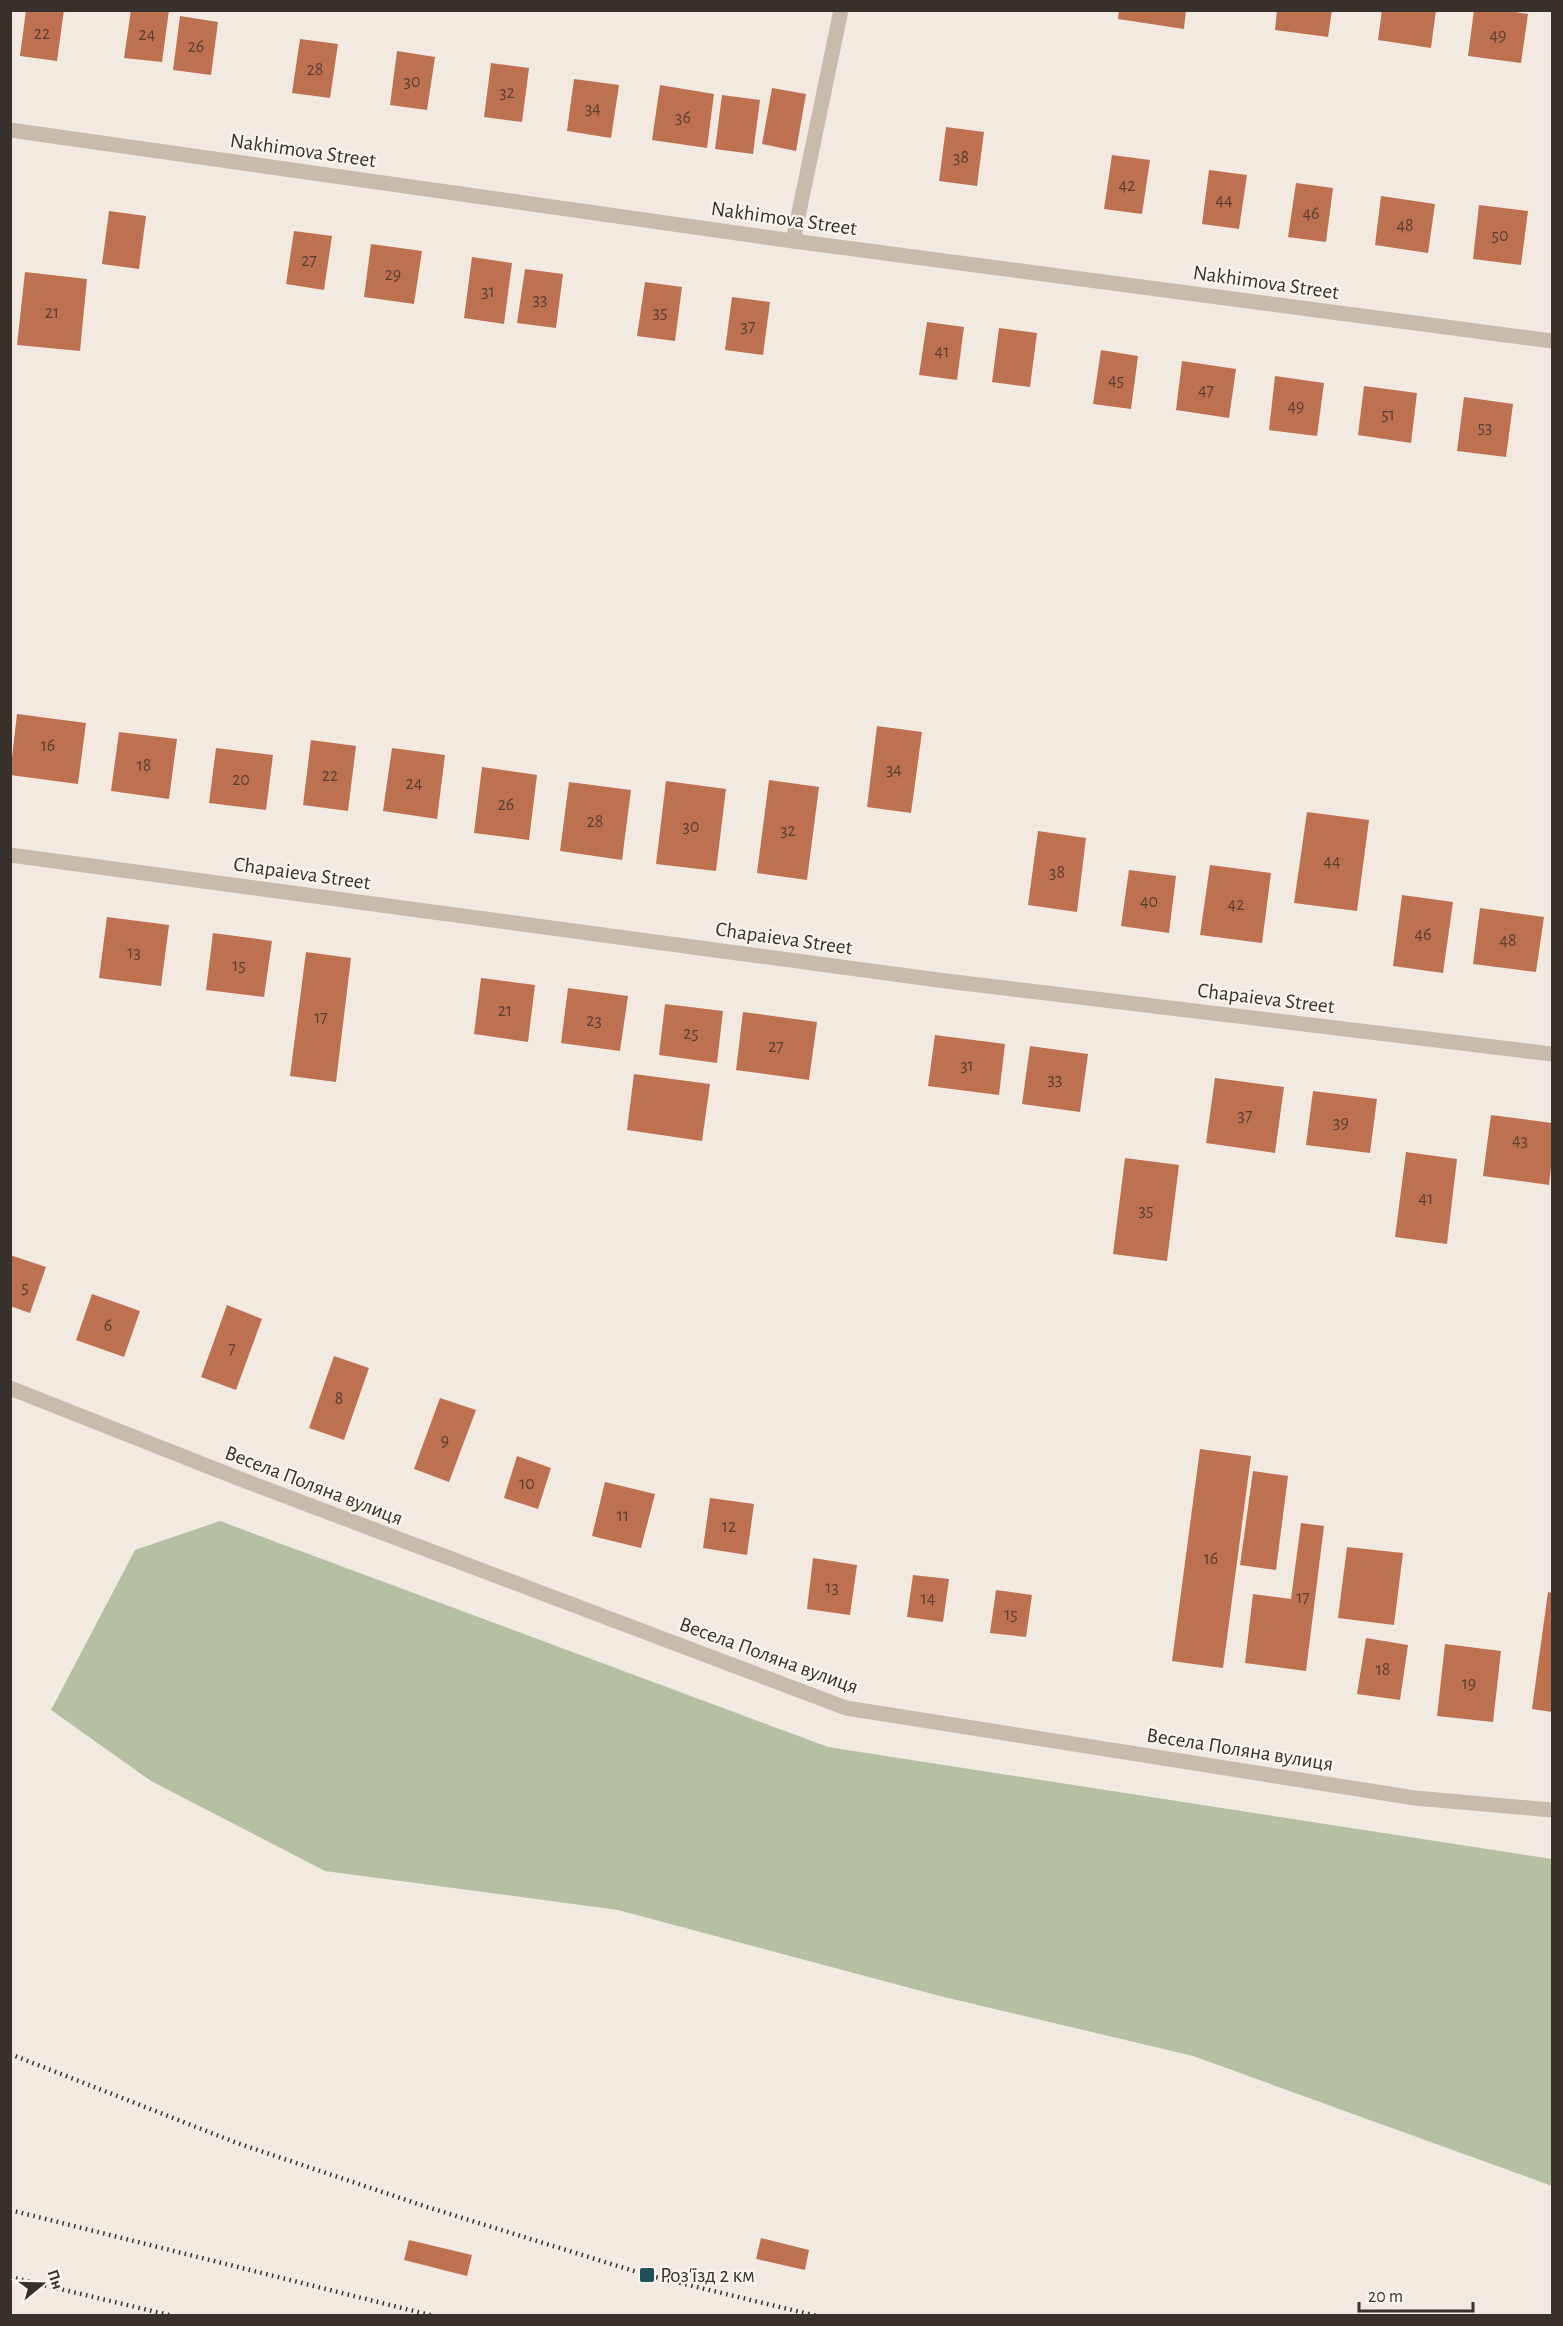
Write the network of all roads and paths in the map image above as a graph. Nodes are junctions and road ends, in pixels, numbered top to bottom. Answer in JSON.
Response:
{"nodes":[{"id":1,"x":841,"y":10,"type":"edge"},
{"id":2,"x":10,"y":130,"type":"edge"},
{"id":3,"x":793,"y":241,"type":"junction"},
{"id":4,"x":1552,"y":341,"type":"edge"},
{"id":5,"x":10,"y":855,"type":"edge"},
{"id":6,"x":1552,"y":1054,"type":"edge"},
{"id":7,"x":10,"y":1389,"type":"edge"},
{"id":8,"x":1552,"y":1810,"type":"edge"}],
"edges":[{"from":1,"to":3,"type":"street"},
{"from":2,"to":3,"type":"street","name":"Nakhimova Street"},
{"from":3,"to":4,"type":"street","name":"Nakhimova Street"},
{"from":5,"to":6,"type":"street","name":"Chapaieva Street"},
{"from":7,"to":8,"type":"street","name":"Весела Поляна вулиця"}]}
